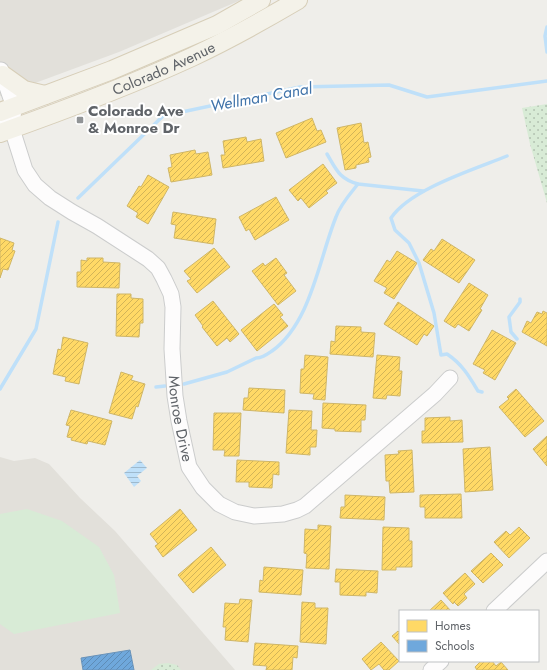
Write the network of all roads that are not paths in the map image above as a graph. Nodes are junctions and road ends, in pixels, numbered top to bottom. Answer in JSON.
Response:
{"nodes":[{"id":1,"x":261,"y":0,"type":"edge"},
{"id":2,"x":298,"y":0,"type":"edge"},
{"id":3,"x":1,"y":71,"type":"edge"},
{"id":4,"x":45,"y":95,"type":"junction"},
{"id":5,"x":7,"y":109,"type":"edge"},
{"id":6,"x":4,"y":127,"type":"edge"},
{"id":7,"x":450,"y":378,"type":"dead end"},
{"id":8,"x":547,"y":561,"type":"edge"},
{"id":9,"x":495,"y":610,"type":"edge"}],
"edges":[{"from":1,"to":4,"type":"main road","name":"Colorado Avenue"},
{"from":2,"to":6,"type":"main road","name":"Colorado Avenue"},
{"from":3,"to":4,"type":"main road"},
{"from":3,"to":5,"type":"street"},
{"from":4,"to":5,"type":"main road","name":"Colorado Avenue"},
{"from":5,"to":6,"type":"street"},
{"from":6,"to":7,"type":"street","name":"Monroe Drive"},
{"from":8,"to":9,"type":"street"}]}
